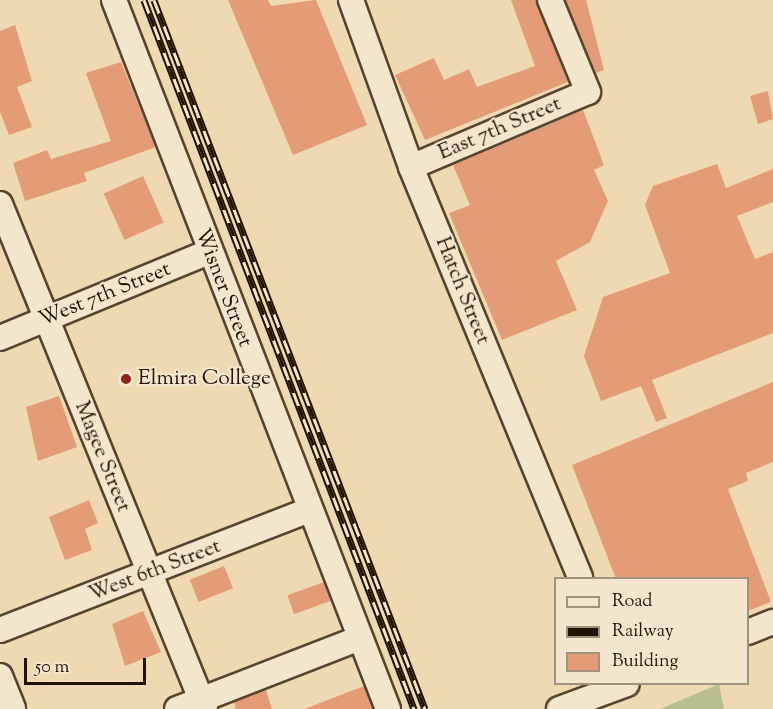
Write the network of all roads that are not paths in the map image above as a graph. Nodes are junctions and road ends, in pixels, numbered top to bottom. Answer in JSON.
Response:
{"nodes":[{"id":1,"x":114,"y":0,"type":"edge"},
{"id":2,"x":351,"y":0,"type":"edge"},
{"id":3,"x":550,"y":0,"type":"edge"},
{"id":4,"x":411,"y":166,"type":"junction"},
{"id":5,"x":0,"y":204,"type":"edge"},
{"id":6,"x":209,"y":252,"type":"junction"},
{"id":7,"x":46,"y":320,"type":"junction"},
{"id":8,"x":0,"y":338,"type":"edge"},
{"id":9,"x":309,"y":510,"type":"junction"},
{"id":10,"x":149,"y":574,"type":"junction"},
{"id":11,"x":579,"y":577,"type":"edge"},
{"id":12,"x":773,"y":622,"type":"edge"},
{"id":13,"x":0,"y":630,"type":"edge"},
{"id":14,"x":749,"y":631,"type":"edge"},
{"id":15,"x":360,"y":638,"type":"junction"},
{"id":16,"x":0,"y":676,"type":"edge"},
{"id":17,"x":622,"y":685,"type":"edge"},
{"id":18,"x":203,"y":704,"type":"edge"},
{"id":19,"x":13,"y":709,"type":"edge"},
{"id":20,"x":177,"y":709,"type":"edge"},
{"id":21,"x":388,"y":709,"type":"edge"},
{"id":22,"x":559,"y":709,"type":"edge"}],
"edges":[{"from":1,"to":6,"type":"street","name":"Wisner Street"},
{"from":2,"to":4,"type":"street","name":"Hatch Street"},
{"from":3,"to":4,"type":"street","name":"East 7th Street"},
{"from":4,"to":11,"type":"street","name":"Hatch Street"},
{"from":5,"to":7,"type":"street","name":"Magee Street"},
{"from":6,"to":7,"type":"street","name":"West 7th Street"},
{"from":6,"to":9,"type":"street","name":"Wisner Street"},
{"from":7,"to":8,"type":"street","name":"West 7th Street"},
{"from":7,"to":10,"type":"street","name":"Magee Street"},
{"from":9,"to":10,"type":"street","name":"West 6th Street"},
{"from":9,"to":15,"type":"street","name":"Wisner Street"},
{"from":10,"to":13,"type":"street","name":"West 6th Street"},
{"from":10,"to":18,"type":"street","name":"Magee Street"},
{"from":12,"to":14,"type":"street"},
{"from":15,"to":18,"type":"street"},
{"from":15,"to":21,"type":"street","name":"Wisner Street"},
{"from":16,"to":19,"type":"street"},
{"from":17,"to":22,"type":"street"},
{"from":18,"to":20,"type":"street"}]}
